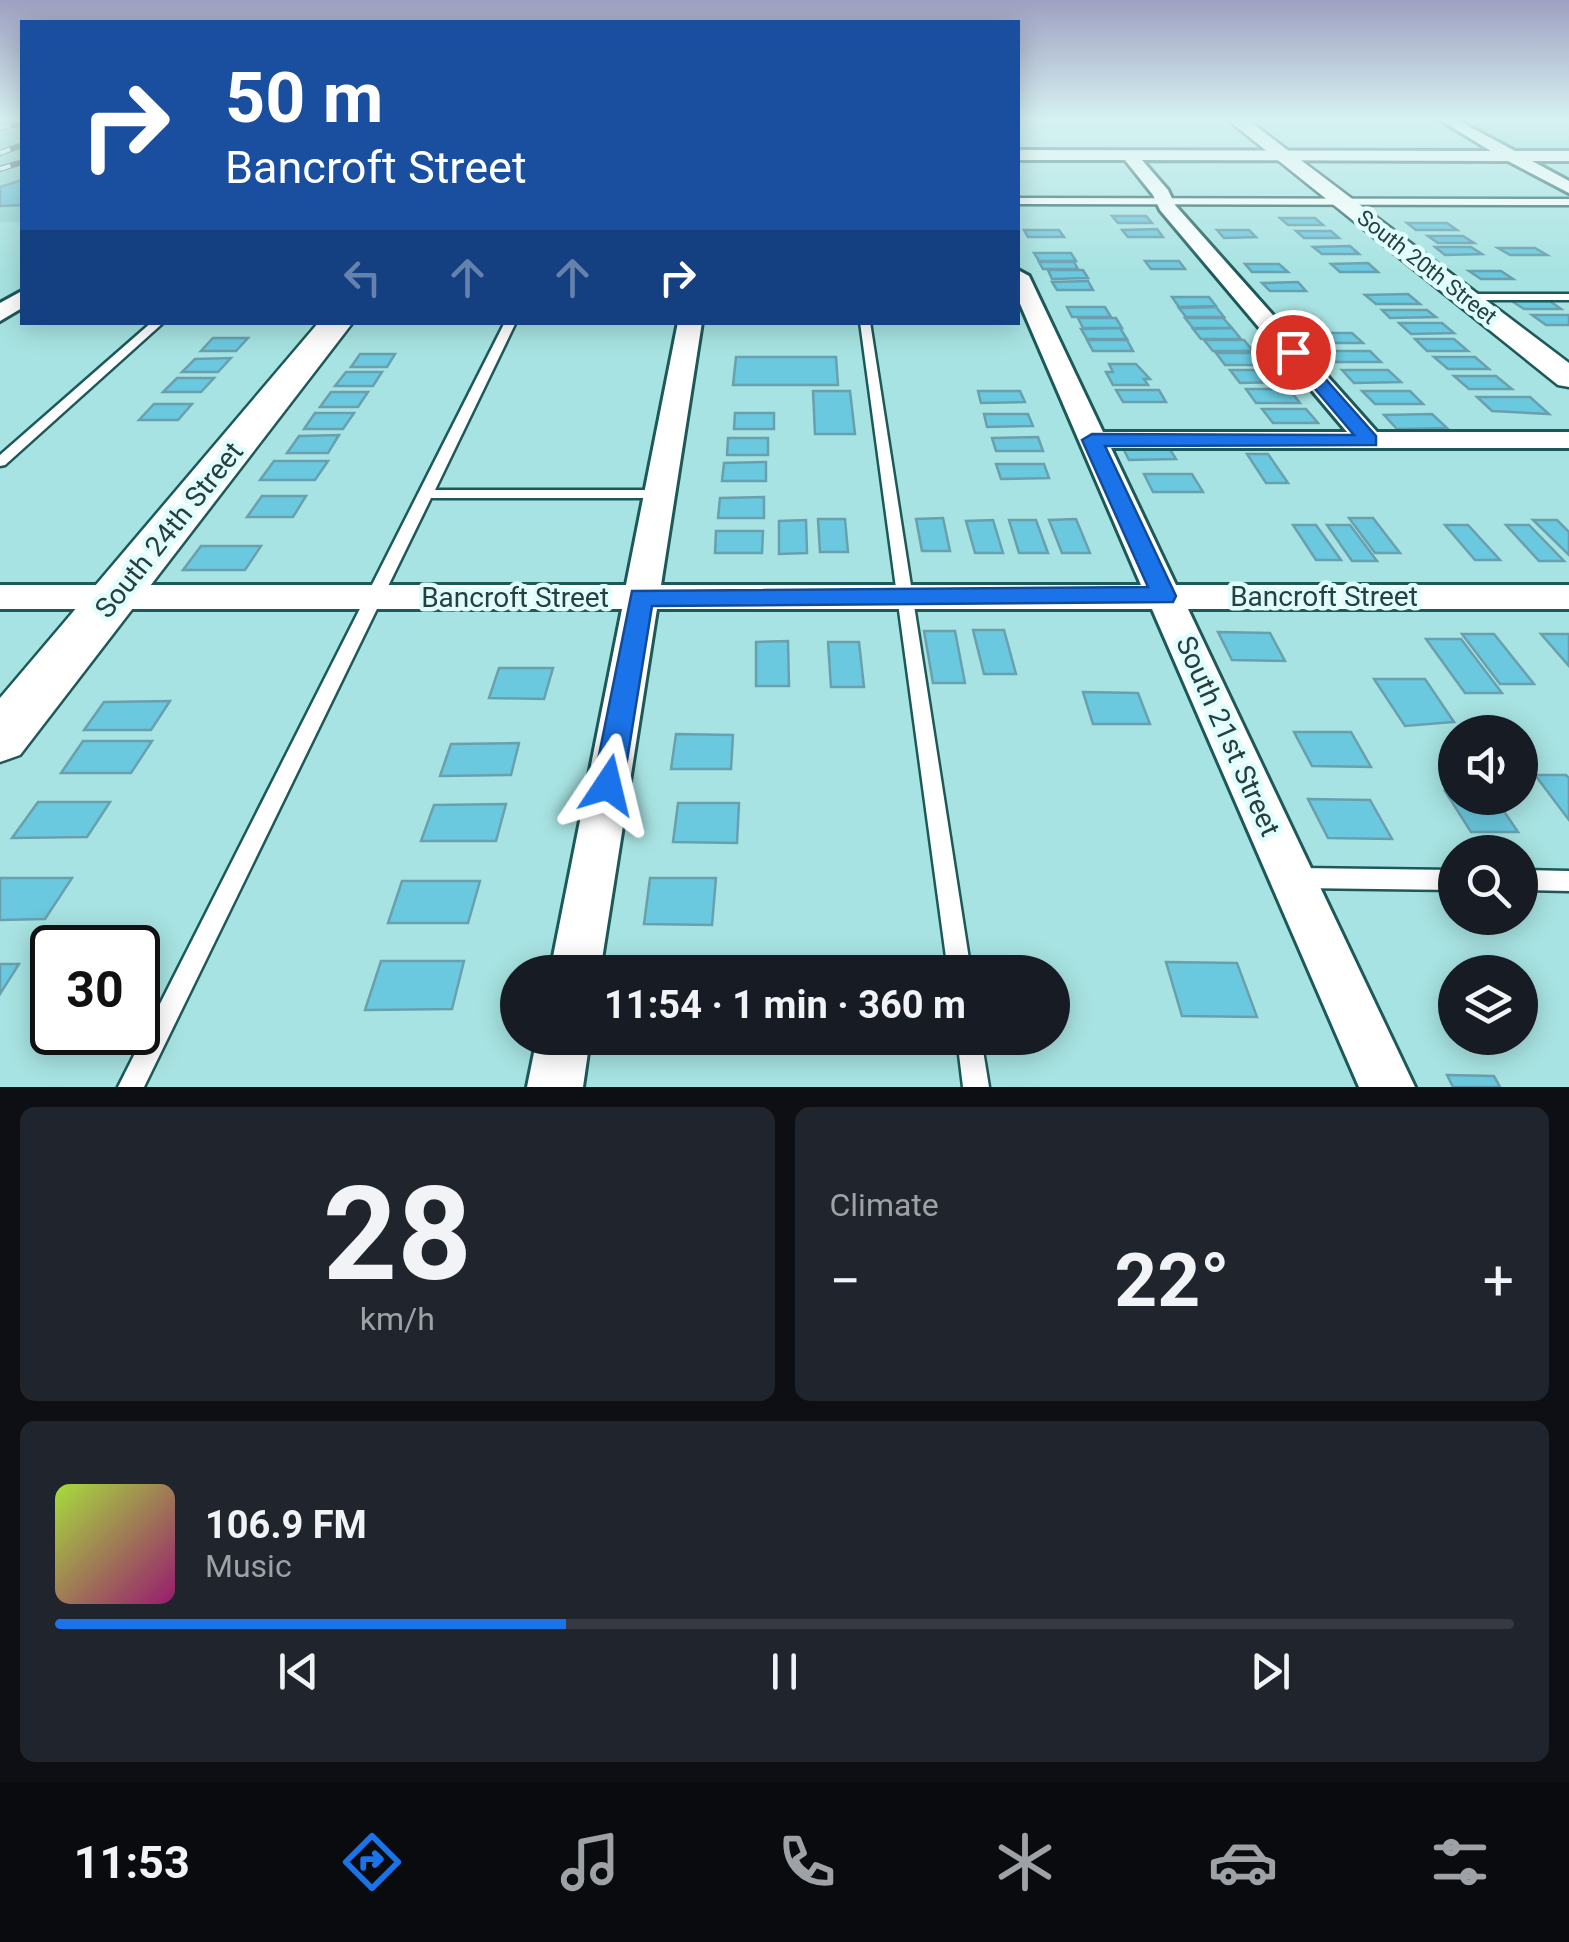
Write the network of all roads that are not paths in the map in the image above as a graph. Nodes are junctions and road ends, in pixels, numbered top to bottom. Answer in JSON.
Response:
{"nodes":[{"id":1,"x":1141,"y":171,"type":"edge"},
{"id":2,"x":1302,"y":171,"type":"edge"},
{"id":3,"x":1538,"y":171,"type":"edge"},
{"id":4,"x":1569,"y":188,"type":"edge"},
{"id":5,"x":1020,"y":201,"type":"edge"},
{"id":6,"x":1164,"y":201,"type":"junction"},
{"id":7,"x":1341,"y":201,"type":"junction"},
{"id":8,"x":1569,"y":202,"type":"edge"},
{"id":9,"x":1020,"y":286,"type":"edge"},
{"id":10,"x":1464,"y":297,"type":"junction"},
{"id":11,"x":1569,"y":298,"type":"edge"},
{"id":12,"x":20,"y":300,"type":"edge"},
{"id":13,"x":0,"y":317,"type":"edge"},
{"id":14,"x":1027,"y":319,"type":"edge"},
{"id":15,"x":156,"y":325,"type":"edge"},
{"id":16,"x":334,"y":325,"type":"edge"},
{"id":17,"x":510,"y":325,"type":"edge"},
{"id":18,"x":689,"y":325,"type":"edge"},
{"id":19,"x":865,"y":325,"type":"edge"},
{"id":20,"x":1569,"y":378,"type":"edge"},
{"id":21,"x":1092,"y":440,"type":"junction"},
{"id":22,"x":1369,"y":440,"type":"junction"},
{"id":23,"x":1569,"y":440,"type":"edge"},
{"id":24,"x":0,"y":462,"type":"edge"},
{"id":25,"x":427,"y":494,"type":"junction"},
{"id":26,"x":659,"y":494,"type":"junction"},
{"id":27,"x":115,"y":596,"type":"junction"},
{"id":28,"x":377,"y":596,"type":"junction"},
{"id":29,"x":1164,"y":596,"type":"junction"},
{"id":30,"x":0,"y":597,"type":"edge"},
{"id":31,"x":641,"y":597,"type":"junction"},
{"id":32,"x":1569,"y":597,"type":"edge"},
{"id":33,"x":906,"y":598,"type":"junction"},
{"id":34,"x":0,"y":738,"type":"edge"},
{"id":35,"x":1292,"y":878,"type":"junction"},
{"id":36,"x":1438,"y":880,"type":"edge"},
{"id":37,"x":1538,"y":880,"type":"edge"},
{"id":38,"x":1569,"y":880,"type":"edge"},
{"id":39,"x":579,"y":955,"type":"edge"},
{"id":40,"x":958,"y":955,"type":"edge"},
{"id":41,"x":561,"y":1055,"type":"edge"},
{"id":42,"x":971,"y":1055,"type":"edge"},
{"id":43,"x":132,"y":1087,"type":"edge"},
{"id":44,"x":556,"y":1087,"type":"edge"},
{"id":45,"x":976,"y":1087,"type":"edge"},
{"id":46,"x":1387,"y":1087,"type":"edge"}],
"edges":[{"from":1,"to":6,"type":"street"},
{"from":2,"to":7,"type":"street","name":"South 20th Street"},
{"from":3,"to":4,"type":"street"},
{"from":5,"to":6,"type":"lane"},
{"from":6,"to":7,"type":"lane"},
{"from":6,"to":22,"type":"street"},
{"from":7,"to":8,"type":"lane"},
{"from":7,"to":10,"type":"street","name":"South 20th Street"},
{"from":9,"to":14,"type":"street","name":"South 21st Street"},
{"from":10,"to":11,"type":"lane"},
{"from":10,"to":20,"type":"street","name":"South 20th Street"},
{"from":12,"to":13,"type":"street"},
{"from":14,"to":21,"type":"street","name":"South 21st Street"},
{"from":15,"to":24,"type":"lane"},
{"from":16,"to":27,"type":"main road","name":"South 24th Street"},
{"from":17,"to":25,"type":"lane"},
{"from":18,"to":26,"type":"street"},
{"from":19,"to":33,"type":"lane"},
{"from":21,"to":22,"type":"street"},
{"from":21,"to":29,"type":"street","name":"South 21st Street"},
{"from":22,"to":23,"type":"street"},
{"from":25,"to":26,"type":"lane"},
{"from":25,"to":28,"type":"lane"},
{"from":26,"to":31,"type":"street"},
{"from":27,"to":28,"type":"street","name":"Bancroft Street"},
{"from":27,"to":30,"type":"street","name":"Bancroft Street"},
{"from":27,"to":34,"type":"main road","name":"South 24th Street"},
{"from":28,"to":31,"type":"street","name":"Bancroft Street"},
{"from":28,"to":43,"type":"lane"},
{"from":29,"to":32,"type":"street","name":"Bancroft Street"},
{"from":29,"to":33,"type":"street","name":"Bancroft Street"},
{"from":29,"to":35,"type":"street","name":"South 21st Street"},
{"from":31,"to":33,"type":"street","name":"Bancroft Street"},
{"from":31,"to":39,"type":"street"},
{"from":33,"to":40,"type":"lane"},
{"from":35,"to":36,"type":"lane"},
{"from":35,"to":46,"type":"street","name":"South 21st Street"},
{"from":37,"to":38,"type":"lane"},
{"from":41,"to":44,"type":"street"},
{"from":42,"to":45,"type":"lane"}]}
